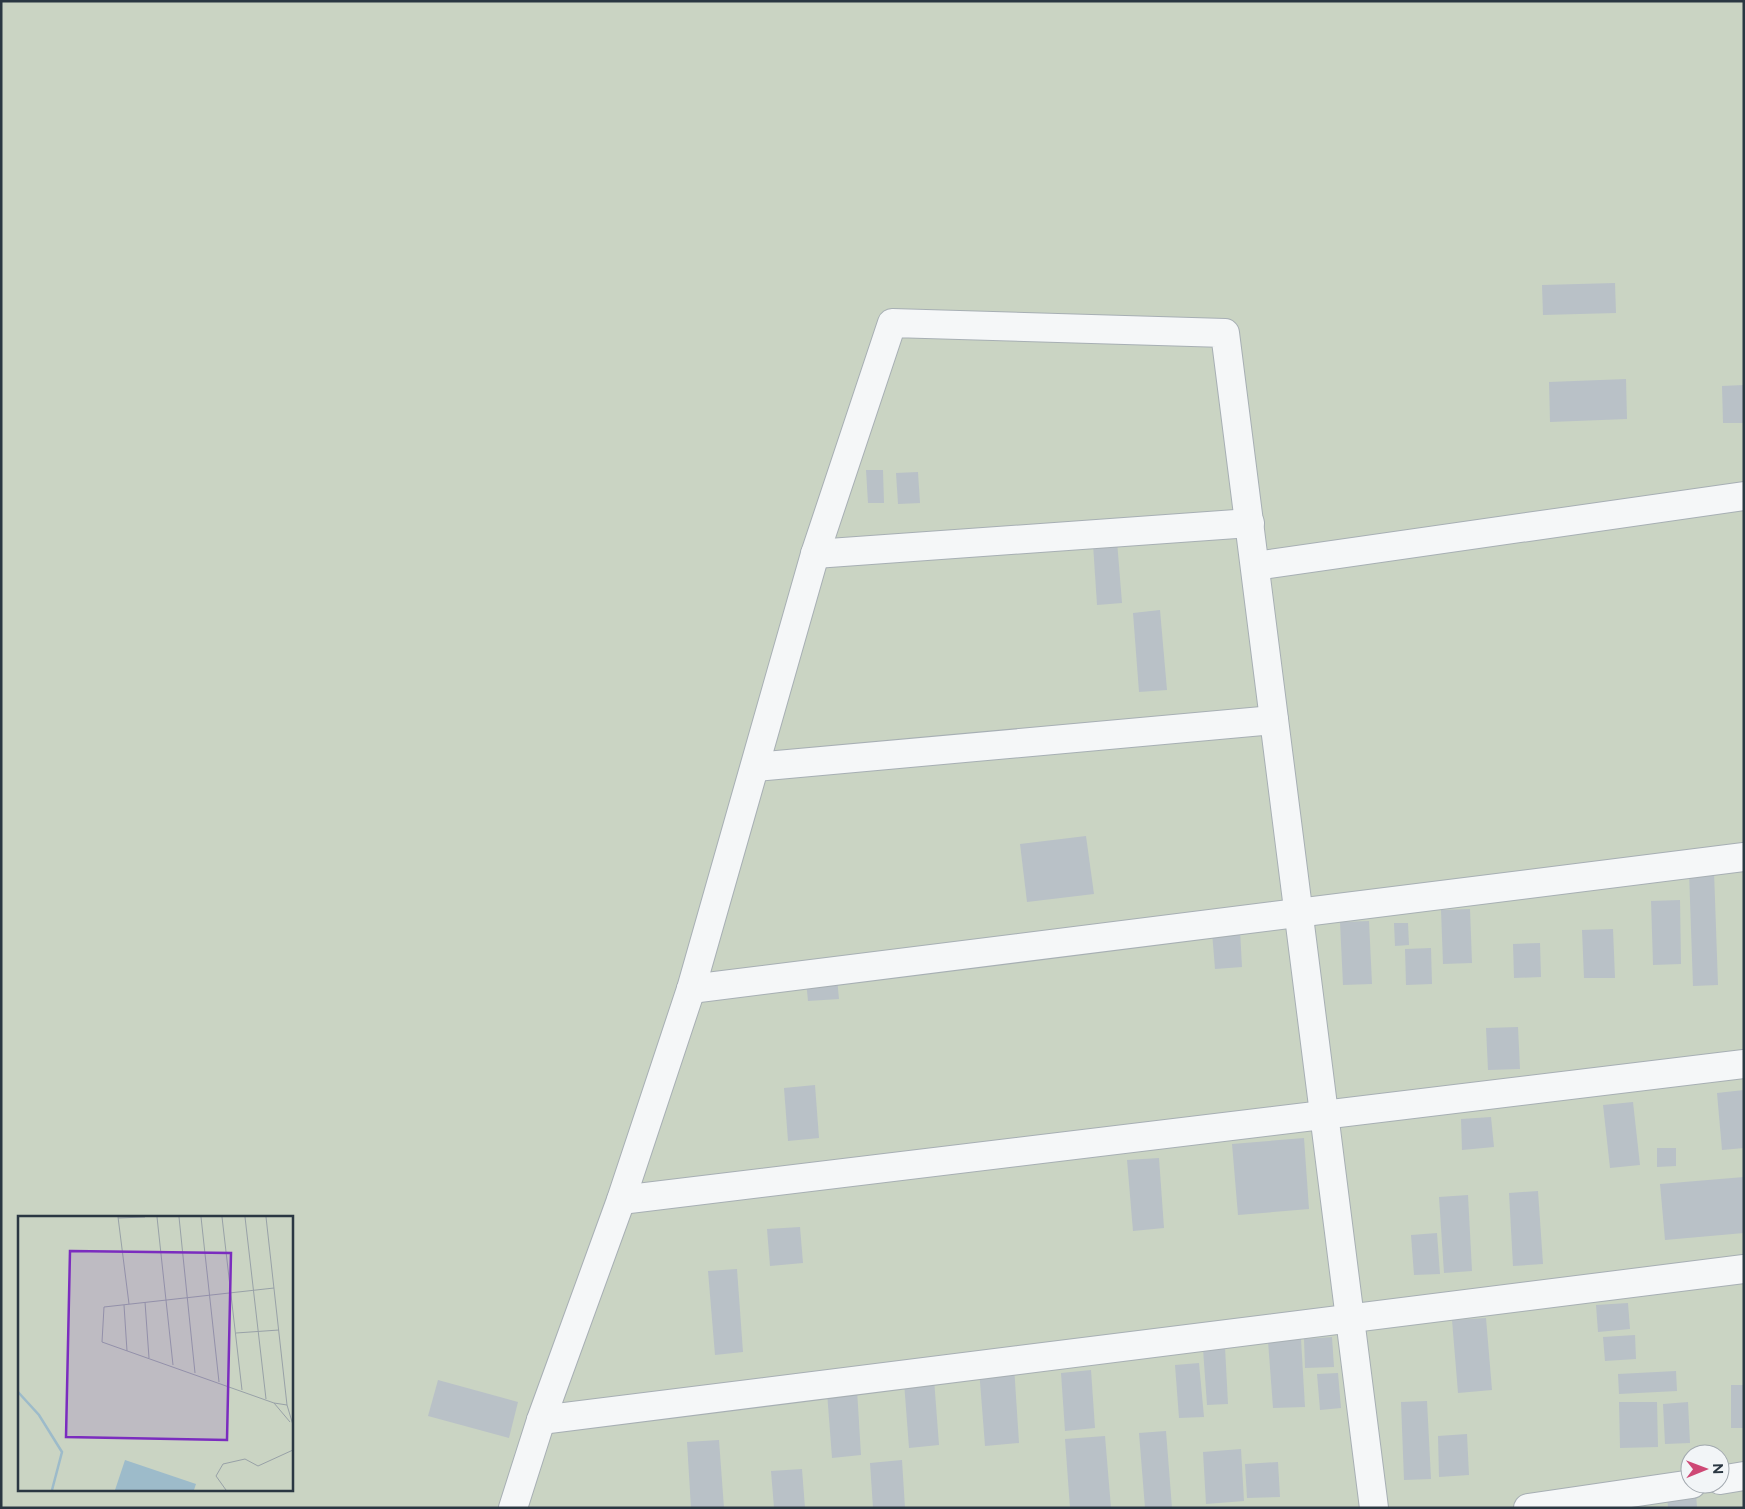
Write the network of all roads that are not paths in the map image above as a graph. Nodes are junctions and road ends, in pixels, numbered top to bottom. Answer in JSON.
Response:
{"nodes":[{"id":1,"x":1744,"y":496,"type":"edge"},
{"id":2,"x":1250,"y":523,"type":"junction"},
{"id":3,"x":815,"y":554,"type":"junction"},
{"id":4,"x":1255,"y":566,"type":"junction"},
{"id":5,"x":1274,"y":720,"type":"junction"},
{"id":6,"x":754,"y":766,"type":"junction"},
{"id":7,"x":1744,"y":857,"type":"edge"},
{"id":8,"x":1298,"y":914,"type":"junction"},
{"id":9,"x":691,"y":989,"type":"junction"},
{"id":10,"x":1744,"y":1064,"type":"edge"},
{"id":11,"x":1324,"y":1114,"type":"junction"},
{"id":12,"x":621,"y":1200,"type":"junction"},
{"id":13,"x":1744,"y":1269,"type":"edge"},
{"id":14,"x":1350,"y":1318,"type":"junction"},
{"id":15,"x":541,"y":1420,"type":"junction"},
{"id":16,"x":1744,"y":1476,"type":"edge"},
{"id":17,"x":1730,"y":1478,"type":"edge"},
{"id":18,"x":1680,"y":1486,"type":"edge"},
{"id":19,"x":513,"y":1508,"type":"edge"},
{"id":20,"x":1374,"y":1508,"type":"edge"},
{"id":21,"x":1528,"y":1508,"type":"edge"}],
"edges":[{"from":1,"to":4,"type":"street"},
{"from":2,"to":3,"type":"street"},
{"from":2,"to":3,"type":"street"},
{"from":2,"to":4,"type":"street"},
{"from":3,"to":6,"type":"street"},
{"from":4,"to":5,"type":"street"},
{"from":5,"to":6,"type":"street"},
{"from":5,"to":8,"type":"street"},
{"from":6,"to":9,"type":"street"},
{"from":7,"to":8,"type":"street"},
{"from":8,"to":9,"type":"street"},
{"from":8,"to":11,"type":"street"},
{"from":9,"to":12,"type":"street"},
{"from":10,"to":11,"type":"street"},
{"from":11,"to":12,"type":"street"},
{"from":11,"to":14,"type":"street"},
{"from":12,"to":15,"type":"street"},
{"from":13,"to":14,"type":"street"},
{"from":14,"to":15,"type":"street"},
{"from":14,"to":20,"type":"street"},
{"from":15,"to":19,"type":"street"},
{"from":16,"to":17,"type":"street"},
{"from":18,"to":21,"type":"street"}]}
